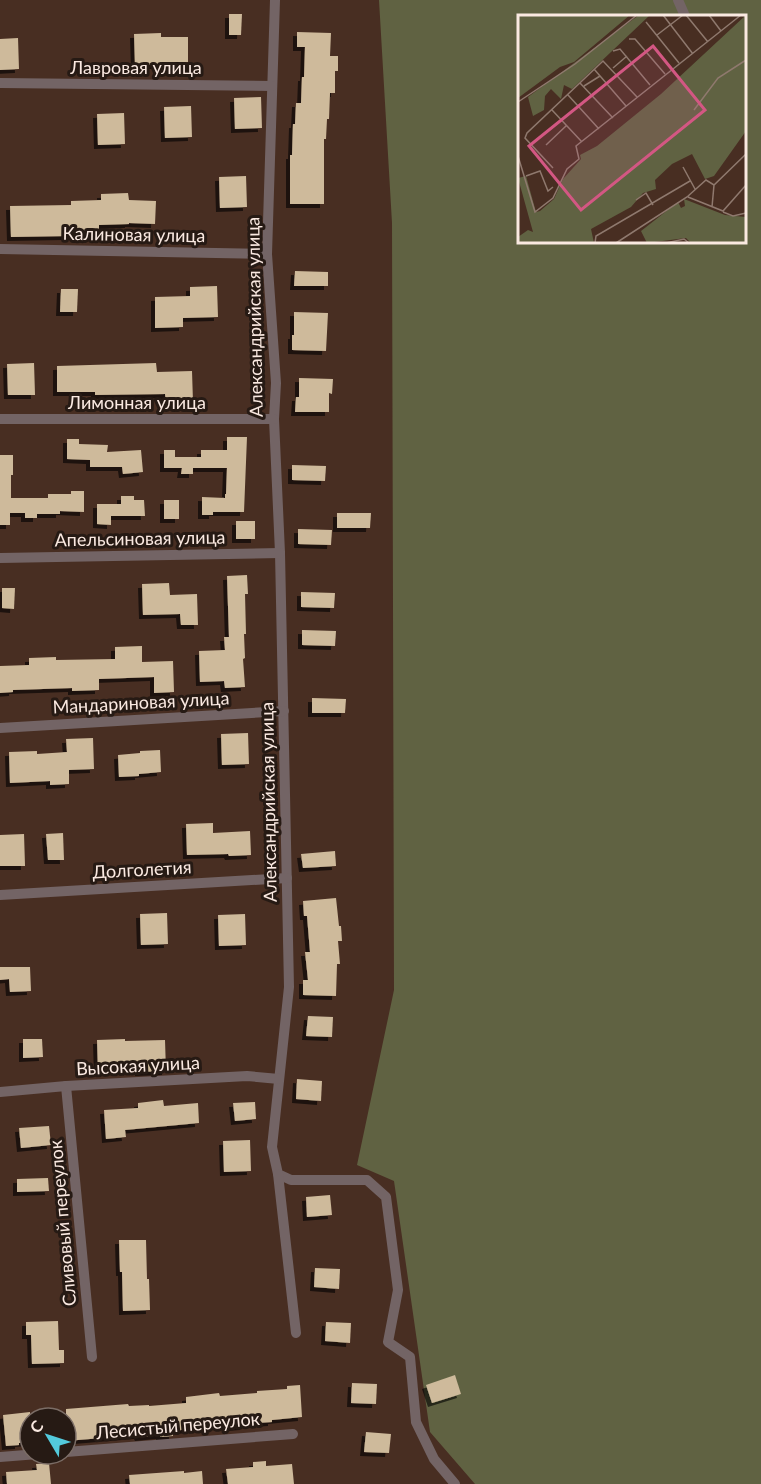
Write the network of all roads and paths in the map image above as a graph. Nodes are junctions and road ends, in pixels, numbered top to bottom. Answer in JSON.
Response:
{"nodes":[{"id":1,"x":275,"y":0,"type":"edge"},
{"id":2,"x":678,"y":0,"type":"edge"},
{"id":3,"x":685,"y":15,"type":"edge"},
{"id":4,"x":0,"y":83,"type":"edge"},
{"id":5,"x":272,"y":86,"type":"junction"},
{"id":6,"x":0,"y":249,"type":"edge"},
{"id":7,"x":267,"y":254,"type":"junction"},
{"id":8,"x":274,"y":419,"type":"junction"},
{"id":9,"x":0,"y":420,"type":"edge"},
{"id":10,"x":280,"y":553,"type":"junction"},
{"id":11,"x":0,"y":558,"type":"edge"},
{"id":12,"x":284,"y":711,"type":"junction"},
{"id":13,"x":0,"y":728,"type":"edge"},
{"id":14,"x":286,"y":878,"type":"junction"},
{"id":15,"x":0,"y":895,"type":"edge"},
{"id":16,"x":279,"y":1080,"type":"junction"},
{"id":17,"x":66,"y":1086,"type":"junction"},
{"id":18,"x":0,"y":1092,"type":"edge"},
{"id":19,"x":278,"y":1174,"type":"junction"},
{"id":20,"x":296,"y":1333,"type":"dead end"},
{"id":21,"x":92,"y":1357,"type":"dead end"},
{"id":22,"x":293,"y":1434,"type":"dead end"},
{"id":23,"x":78,"y":1451,"type":"edge"},
{"id":24,"x":18,"y":1456,"type":"edge"},
{"id":25,"x":0,"y":1457,"type":"edge"},
{"id":26,"x":455,"y":1484,"type":"edge"}],
"edges":[{"from":1,"to":5,"type":"street","name":"Александрийская улица"},
{"from":2,"to":3,"type":"street"},
{"from":4,"to":5,"type":"street","name":"Лавровая улица"},
{"from":5,"to":7,"type":"street","name":"Александрийская улица"},
{"from":6,"to":7,"type":"street","name":"Калиновая улица"},
{"from":7,"to":8,"type":"street","name":"Александрийская улица"},
{"from":8,"to":9,"type":"street","name":"Лимонная улица"},
{"from":8,"to":10,"type":"street","name":"Александрийская улица"},
{"from":10,"to":11,"type":"street","name":"Апельсиновая улица"},
{"from":10,"to":12,"type":"street","name":"Александрийская улица"},
{"from":12,"to":13,"type":"street","name":"Мандариновая улица"},
{"from":12,"to":14,"type":"street","name":"Александрийская улица"},
{"from":14,"to":15,"type":"street","name":"Долголетия"},
{"from":14,"to":16,"type":"street","name":"Александрийская улица"},
{"from":16,"to":17,"type":"street","name":"Высокая улица"},
{"from":16,"to":19,"type":"street","name":"Александрийская улица"},
{"from":17,"to":18,"type":"street","name":"Высокая улица"},
{"from":17,"to":21,"type":"street","name":"Сливовый переулок"},
{"from":19,"to":20,"type":"street","name":"Александрийская улица"},
{"from":19,"to":26,"type":"street"},
{"from":22,"to":23,"type":"street","name":"Лесистый переулок"},
{"from":24,"to":25,"type":"street"}]}
